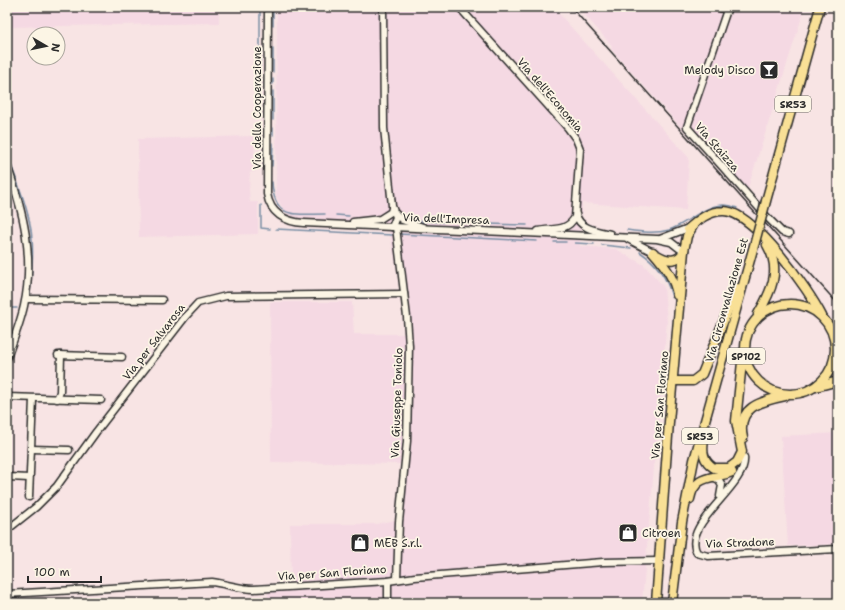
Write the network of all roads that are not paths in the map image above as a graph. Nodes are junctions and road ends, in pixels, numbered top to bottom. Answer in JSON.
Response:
{"nodes":[{"id":1,"x":268,"y":7,"type":"edge"},
{"id":2,"x":383,"y":7,"type":"edge"},
{"id":3,"x":459,"y":7,"type":"edge"},
{"id":4,"x":716,"y":7,"type":"edge"},
{"id":5,"x":820,"y":7,"type":"edge"},
{"id":6,"x":727,"y":9,"type":"edge"},
{"id":7,"x":7,"y":165,"type":"edge"},
{"id":8,"x":272,"y":208,"type":"joint"},
{"id":9,"x":393,"y":211,"type":"junction"},
{"id":10,"x":576,"y":214,"type":"junction"},
{"id":11,"x":342,"y":225,"type":"junction"},
{"id":12,"x":692,"y":226,"type":"junction"},
{"id":13,"x":394,"y":227,"type":"junction"},
{"id":14,"x":428,"y":229,"type":"junction"},
{"id":15,"x":530,"y":233,"type":"junction"},
{"id":16,"x":761,"y":234,"type":"junction"},
{"id":17,"x":789,"y":234,"type":"dead end"},
{"id":18,"x":624,"y":239,"type":"junction"},
{"id":19,"x":657,"y":239,"type":"junction"},
{"id":20,"x":754,"y":245,"type":"junction"},
{"id":21,"x":653,"y":252,"type":"junction"},
{"id":22,"x":681,"y":253,"type":"junction"},
{"id":23,"x":404,"y":294,"type":"junction"},
{"id":24,"x":679,"y":296,"type":"junction"},
{"id":25,"x":26,"y":299,"type":"junction"},
{"id":26,"x":162,"y":300,"type":"dead end"},
{"id":27,"x":679,"y":312,"type":"junction"},
{"id":28,"x":754,"y":322,"type":"junction"},
{"id":29,"x":826,"y":324,"type":"junction"},
{"id":30,"x":838,"y":340,"type":"edge"},
{"id":31,"x":745,"y":346,"type":"junction"},
{"id":32,"x":7,"y":355,"type":"edge"},
{"id":33,"x":122,"y":357,"type":"dead end"},
{"id":34,"x":673,"y":381,"type":"junction"},
{"id":35,"x":838,"y":381,"type":"edge"},
{"id":36,"x":813,"y":388,"type":"junction"},
{"id":37,"x":712,"y":393,"type":"junction"},
{"id":38,"x":791,"y":395,"type":"junction"},
{"id":39,"x":7,"y":397,"type":"edge"},
{"id":40,"x":33,"y":399,"type":"junction"},
{"id":41,"x":57,"y":399,"type":"junction"},
{"id":42,"x":101,"y":400,"type":"dead end"},
{"id":43,"x":31,"y":449,"type":"junction"},
{"id":44,"x":70,"y":450,"type":"dead end"},
{"id":45,"x":744,"y":457,"type":"junction"},
{"id":46,"x":712,"y":476,"type":"junction"},
{"id":47,"x":8,"y":477,"type":"edge"},
{"id":48,"x":29,"y":478,"type":"junction"},
{"id":49,"x":29,"y":497,"type":"dead end"},
{"id":50,"x":716,"y":505,"type":"junction"},
{"id":51,"x":7,"y":530,"type":"edge"},
{"id":52,"x":680,"y":537,"type":"junction"},
{"id":53,"x":838,"y":549,"type":"edge"},
{"id":54,"x":659,"y":561,"type":"junction"},
{"id":55,"x":397,"y":579,"type":"junction"},
{"id":56,"x":388,"y":581,"type":"junction"},
{"id":57,"x":7,"y":594,"type":"edge"},
{"id":58,"x":388,"y":603,"type":"edge"},
{"id":59,"x":656,"y":603,"type":"edge"},
{"id":60,"x":672,"y":603,"type":"edge"}],
"edges":[{"from":1,"to":8,"type":"street","name":"Via della Cooperazione"},
{"from":2,"to":9,"type":"street","name":"Via Giuseppe Toniolo"},
{"from":3,"to":10,"type":"street","name":"Via dell'Economia"},
{"from":4,"to":6,"type":"street"},
{"from":5,"to":20,"type":"main road","name":"Via Circonvallazione Est","number":"SR53","bridge":true},
{"from":6,"to":17,"type":"street","name":"Via Staizza"},
{"from":7,"to":25,"type":"street"},
{"from":8,"to":11,"type":"street","name":"Via dell'Impresa"},
{"from":9,"to":11,"type":"street"},
{"from":9,"to":13,"type":"street","name":"Via Giuseppe Toniolo"},
{"from":9,"to":14,"type":"street"},
{"from":10,"to":15,"type":"street"},
{"from":10,"to":18,"type":"street"},
{"from":11,"to":13,"type":"street","name":"Via dell'Impresa"},
{"from":12,"to":16,"type":"main road"},
{"from":12,"to":19,"type":"street","name":"Via dell'Impresa"},
{"from":12,"to":22,"type":"main road","name":"Via per San Floriano"},
{"from":13,"to":14,"type":"street","name":"Via dell'Impresa"},
{"from":13,"to":23,"type":"street","name":"Via Giuseppe Toniolo"},
{"from":14,"to":15,"type":"street","name":"Via dell'Impresa"},
{"from":15,"to":18,"type":"street","name":"Via dell'Impresa"},
{"from":16,"to":28,"type":"main road"},
{"from":16,"to":29,"type":"main road"},
{"from":18,"to":19,"type":"street","name":"Via dell'Impresa"},
{"from":18,"to":21,"type":"street","name":"Via dell'Impresa"},
{"from":19,"to":22,"type":"street","name":"Via dell'Impresa"},
{"from":20,"to":34,"type":"main road"},
{"from":20,"to":37,"type":"main road","name":"Via Circonvallazione Est","number":"SR53"},
{"from":21,"to":22,"type":"main road"},
{"from":21,"to":24,"type":"main road"},
{"from":22,"to":24,"type":"main road","name":"Via per San Floriano"},
{"from":23,"to":51,"type":"street","name":"Via per Salvarosa"},
{"from":23,"to":55,"type":"street","name":"Via Giuseppe Toniolo"},
{"from":24,"to":27,"type":"main road","name":"Via per San Floriano"},
{"from":24,"to":27,"type":"main road"},
{"from":25,"to":26,"type":"street"},
{"from":25,"to":32,"type":"street"},
{"from":27,"to":34,"type":"main road","name":"Via per San Floriano"},
{"from":28,"to":29,"type":"main road","number":"SP102"},
{"from":28,"to":31,"type":"main road","number":"SP102"},
{"from":29,"to":30,"type":"main road","number":"SP102"},
{"from":29,"to":36,"type":"main road","number":"SP102"},
{"from":31,"to":37,"type":"main road"},
{"from":31,"to":38,"type":"main road","number":"SP102"},
{"from":33,"to":41,"type":"street"},
{"from":34,"to":54,"type":"main road","name":"Via per San Floriano"},
{"from":35,"to":36,"type":"main road","number":"SP102"},
{"from":36,"to":38,"type":"main road","number":"SP102"},
{"from":37,"to":52,"type":"main road","name":"Via Circonvallazione Est","number":"SR53"},
{"from":38,"to":45,"type":"main road"},
{"from":39,"to":40,"type":"street"},
{"from":40,"to":41,"type":"street"},
{"from":40,"to":43,"type":"street"},
{"from":41,"to":42,"type":"street"},
{"from":43,"to":44,"type":"street"},
{"from":43,"to":48,"type":"street"},
{"from":45,"to":46,"type":"main road"},
{"from":45,"to":50,"type":"street"},
{"from":46,"to":50,"type":"street"},
{"from":46,"to":52,"type":"main road"},
{"from":47,"to":48,"type":"street"},
{"from":48,"to":49,"type":"street"},
{"from":50,"to":53,"type":"street","name":"Via Stradone"},
{"from":52,"to":60,"type":"main road","name":"Via Circonvallazione Est","number":"SR53"},
{"from":54,"to":55,"type":"street","name":"Via per San Floriano"},
{"from":54,"to":59,"type":"main road","name":"Via per San Floriano"},
{"from":55,"to":56,"type":"street","name":"Via per San Floriano"},
{"from":56,"to":57,"type":"street","name":"Via per San Floriano"},
{"from":56,"to":58,"type":"street"}]}
